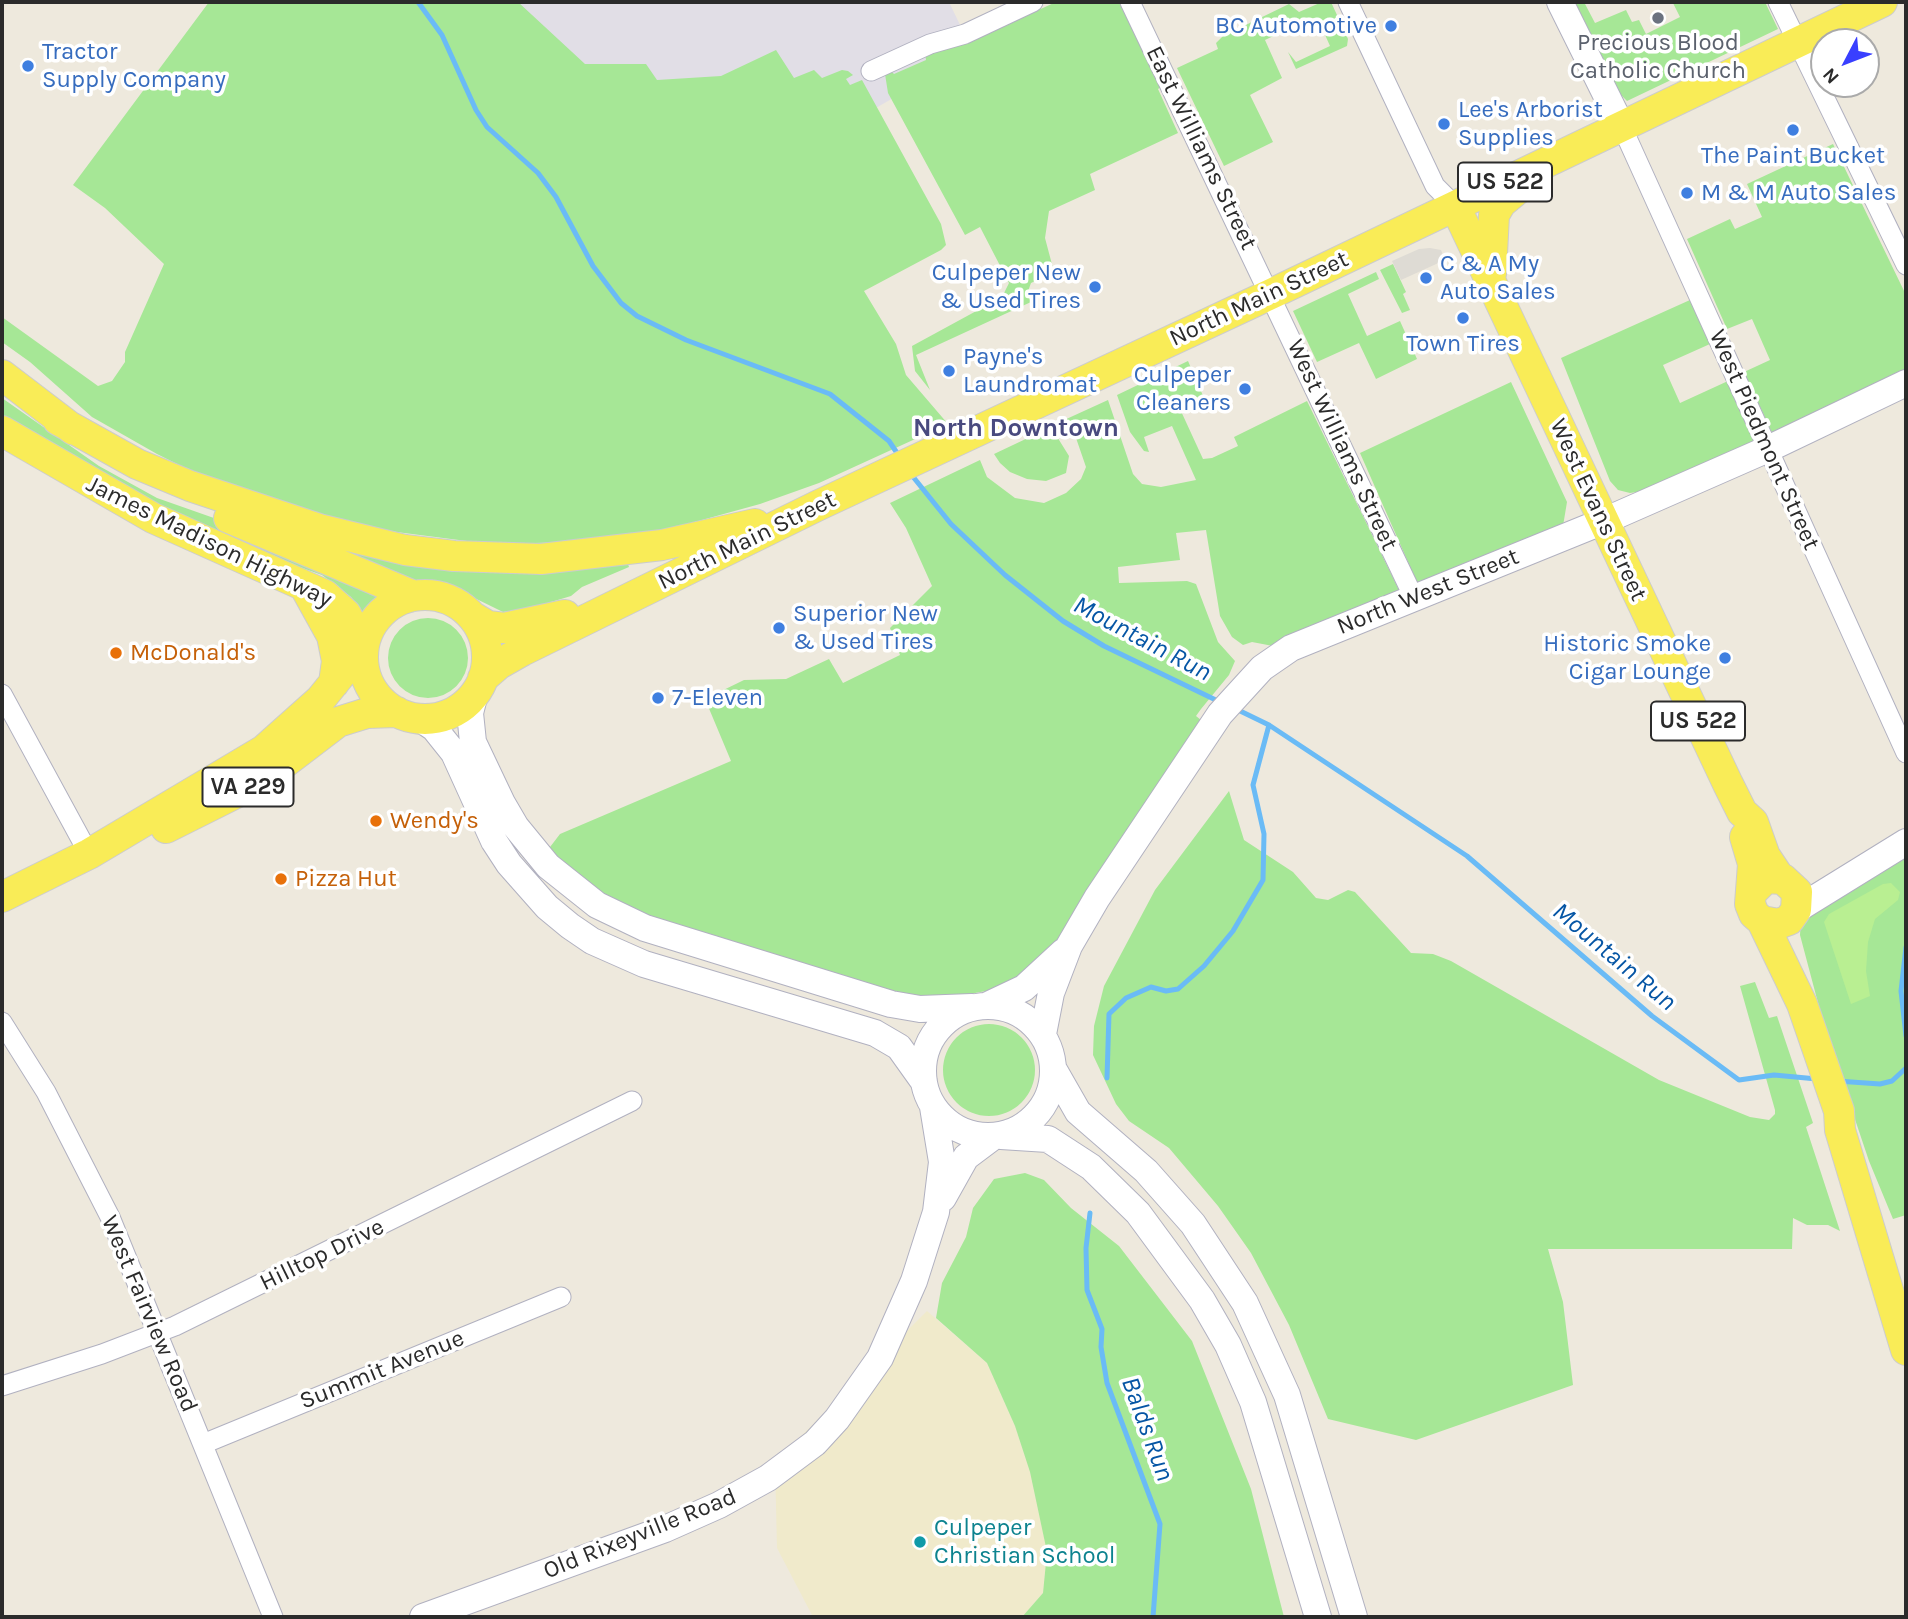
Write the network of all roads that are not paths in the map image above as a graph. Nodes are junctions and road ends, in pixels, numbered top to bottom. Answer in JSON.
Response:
{"nodes":[{"id":1,"x":1033,"y":2,"type":"edge"},
{"id":2,"x":1130,"y":2,"type":"edge"},
{"id":3,"x":1348,"y":2,"type":"edge"},
{"id":4,"x":1560,"y":2,"type":"edge"},
{"id":5,"x":1778,"y":2,"type":"edge"},
{"id":6,"x":1881,"y":2,"type":"edge"},
{"id":7,"x":1797,"y":40,"type":"junction"},
{"id":8,"x":870,"y":71,"type":"dead end"},
{"id":9,"x":1622,"y":127,"type":"junction"},
{"id":10,"x":1556,"y":159,"type":"junction"},
{"id":11,"x":1455,"y":206,"type":"junction"},
{"id":12,"x":1906,"y":265,"type":"edge"},
{"id":13,"x":1491,"y":283,"type":"junction"},
{"id":14,"x":1271,"y":294,"type":"junction"},
{"id":15,"x":2,"y":375,"type":"edge"},
{"id":16,"x":1906,"y":383,"type":"edge"},
{"id":17,"x":58,"y":420,"type":"junction"},
{"id":18,"x":2,"y":431,"type":"edge"},
{"id":19,"x":1768,"y":449,"type":"junction"},
{"id":20,"x":819,"y":505,"type":"junction"},
{"id":21,"x":1604,"y":521,"type":"junction"},
{"id":22,"x":302,"y":583,"type":"junction"},
{"id":23,"x":637,"y":595,"type":"junction"},
{"id":24,"x":414,"y":596,"type":"junction"},
{"id":25,"x":1413,"y":596,"type":"junction"},
{"id":26,"x":472,"y":617,"type":"junction"},
{"id":27,"x":363,"y":648,"type":"junction"},
{"id":28,"x":334,"y":683,"type":"junction"},
{"id":29,"x":479,"y":686,"type":"junction"},
{"id":30,"x":2,"y":694,"type":"edge"},
{"id":31,"x":408,"y":715,"type":"junction"},
{"id":32,"x":1906,"y":752,"type":"edge"},
{"id":33,"x":1742,"y":813,"type":"junction"},
{"id":34,"x":1906,"y":842,"type":"edge"},
{"id":35,"x":89,"y":854,"type":"junction"},
{"id":36,"x":1751,"y":893,"type":"junction"},
{"id":37,"x":2,"y":897,"type":"edge"},
{"id":38,"x":1790,"y":897,"type":"junction"},
{"id":39,"x":1762,"y":921,"type":"junction"},
{"id":40,"x":1069,"y":946,"type":"junction"},
{"id":41,"x":1802,"y":1004,"type":"junction"},
{"id":42,"x":980,"y":1006,"type":"junction"},
{"id":43,"x":2,"y":1022,"type":"edge"},
{"id":44,"x":1043,"y":1034,"type":"junction"},
{"id":45,"x":1054,"y":1070,"type":"junction"},
{"id":46,"x":924,"y":1082,"type":"junction"},
{"id":47,"x":632,"y":1101,"type":"dead end"},
{"id":48,"x":933,"y":1107,"type":"junction"},
{"id":49,"x":1839,"y":1111,"type":"junction"},
{"id":50,"x":997,"y":1136,"type":"junction"},
{"id":51,"x":936,"y":1212,"type":"junction"},
{"id":52,"x":1906,"y":1284,"type":"edge"},
{"id":53,"x":561,"y":1297,"type":"dead end"},
{"id":54,"x":158,"y":1333,"type":"junction"},
{"id":55,"x":1906,"y":1350,"type":"edge"},
{"id":56,"x":2,"y":1385,"type":"edge"},
{"id":57,"x":204,"y":1444,"type":"junction"},
{"id":58,"x":273,"y":1617,"type":"edge"},
{"id":59,"x":423,"y":1617,"type":"edge"},
{"id":60,"x":1318,"y":1617,"type":"edge"},
{"id":61,"x":1354,"y":1617,"type":"edge"}],
"edges":[{"from":1,"to":8,"type":"street"},
{"from":2,"to":14,"type":"street","name":"East Williams Street"},
{"from":3,"to":11,"type":"street"},
{"from":4,"to":9,"type":"main road"},
{"from":5,"to":7,"type":"street"},
{"from":6,"to":7,"type":"main road","name":"North Main Street","number":"US 522"},
{"from":7,"to":9,"type":"main road","name":"North Main Street","number":"US 522"},
{"from":7,"to":12,"type":"street"},
{"from":9,"to":10,"type":"main road","name":"North Main Street","number":"US 522"},
{"from":9,"to":19,"type":"street","name":"West Piedmont Street"},
{"from":10,"to":11,"type":"main road","name":"North Main Street","number":"US 522"},
{"from":10,"to":13,"type":"main road","number":"US 522"},
{"from":11,"to":13,"type":"main road","name":"West Evans Street","number":"US 522"},
{"from":11,"to":14,"type":"main road","name":"North Main Street"},
{"from":13,"to":21,"type":"main road","name":"West Evans Street","number":"US 522"},
{"from":14,"to":20,"type":"main road","name":"North Main Street"},
{"from":14,"to":25,"type":"street","name":"West Williams Street"},
{"from":15,"to":17,"type":"main road","name":"James Madison Highway"},
{"from":16,"to":19,"type":"main road","name":"North West Street"},
{"from":17,"to":20,"type":"main road"},
{"from":17,"to":24,"type":"main road","name":"James Madison Highway"},
{"from":18,"to":22,"type":"main road","name":"James Madison Highway"},
{"from":19,"to":21,"type":"main road","name":"North West Street"},
{"from":19,"to":32,"type":"street","name":"West Piedmont Street"},
{"from":20,"to":23,"type":"main road","name":"North Main Street"},
{"from":21,"to":25,"type":"main road","name":"North West Street"},
{"from":21,"to":33,"type":"main road","name":"West Evans Street","number":"US 522"},
{"from":22,"to":27,"type":"main road","name":"James Madison Highway"},
{"from":22,"to":28,"type":"main road"},
{"from":23,"to":26,"type":"main road","name":"North Main Street"},
{"from":23,"to":29,"type":"main road","name":"North Main Street"},
{"from":24,"to":26,"type":"main road","name":"North Main Street"},
{"from":24,"to":27,"type":"main road","name":"North Main Street"},
{"from":25,"to":40,"type":"main road","name":"North West Street"},
{"from":26,"to":29,"type":"main road"},
{"from":27,"to":28,"type":"main road","name":"North Main Street","number":"VA 229"},
{"from":27,"to":31,"type":"main road"},
{"from":28,"to":35,"type":"main road","name":"North Main Street","number":"VA 229"},
{"from":29,"to":31,"type":"main road","name":"North Main Street"},
{"from":29,"to":42,"type":"main road"},
{"from":30,"to":35,"type":"street"},
{"from":31,"to":35,"type":"main road","name":"North Main Street","number":"VA 229"},
{"from":31,"to":46,"type":"main road"},
{"from":33,"to":36,"type":"main road","name":"West Evans Street","number":"US 522"},
{"from":33,"to":38,"type":"main road","name":"West Evans Street","number":"US 522"},
{"from":34,"to":38,"type":"main road"},
{"from":35,"to":37,"type":"main road","name":"North Main Street","number":"VA 229"},
{"from":36,"to":38,"type":"main road"},
{"from":36,"to":39,"type":"main road","number":"US 522"},
{"from":38,"to":39,"type":"main road"},
{"from":38,"to":41,"type":"main road","number":"US 522"},
{"from":39,"to":41,"type":"main road","number":"US 522"},
{"from":40,"to":42,"type":"main road","name":"North West Street"},
{"from":40,"to":44,"type":"main road","name":"North West Street"},
{"from":41,"to":49,"type":"main road","number":"US 522"},
{"from":42,"to":44,"type":"main road"},
{"from":42,"to":46,"type":"main road"},
{"from":43,"to":54,"type":"street","name":"West Fairview Road"},
{"from":44,"to":45,"type":"main road"},
{"from":45,"to":50,"type":"main road"},
{"from":45,"to":61,"type":"main road"},
{"from":46,"to":48,"type":"main road"},
{"from":47,"to":54,"type":"street","name":"Hilltop Drive"},
{"from":48,"to":50,"type":"main road"},
{"from":48,"to":51,"type":"main road","name":"Old Rixeyville Road"},
{"from":49,"to":52,"type":"main road","number":"US 522"},
{"from":49,"to":55,"type":"main road","number":"US 522"},
{"from":50,"to":51,"type":"main road"},
{"from":50,"to":60,"type":"main road"},
{"from":51,"to":59,"type":"main road","name":"Old Rixeyville Road"},
{"from":53,"to":57,"type":"street","name":"Summit Avenue"},
{"from":54,"to":56,"type":"street","name":"Hilltop Drive"},
{"from":54,"to":57,"type":"street","name":"West Fairview Road"},
{"from":57,"to":58,"type":"street","name":"West Fairview Road"}]}
